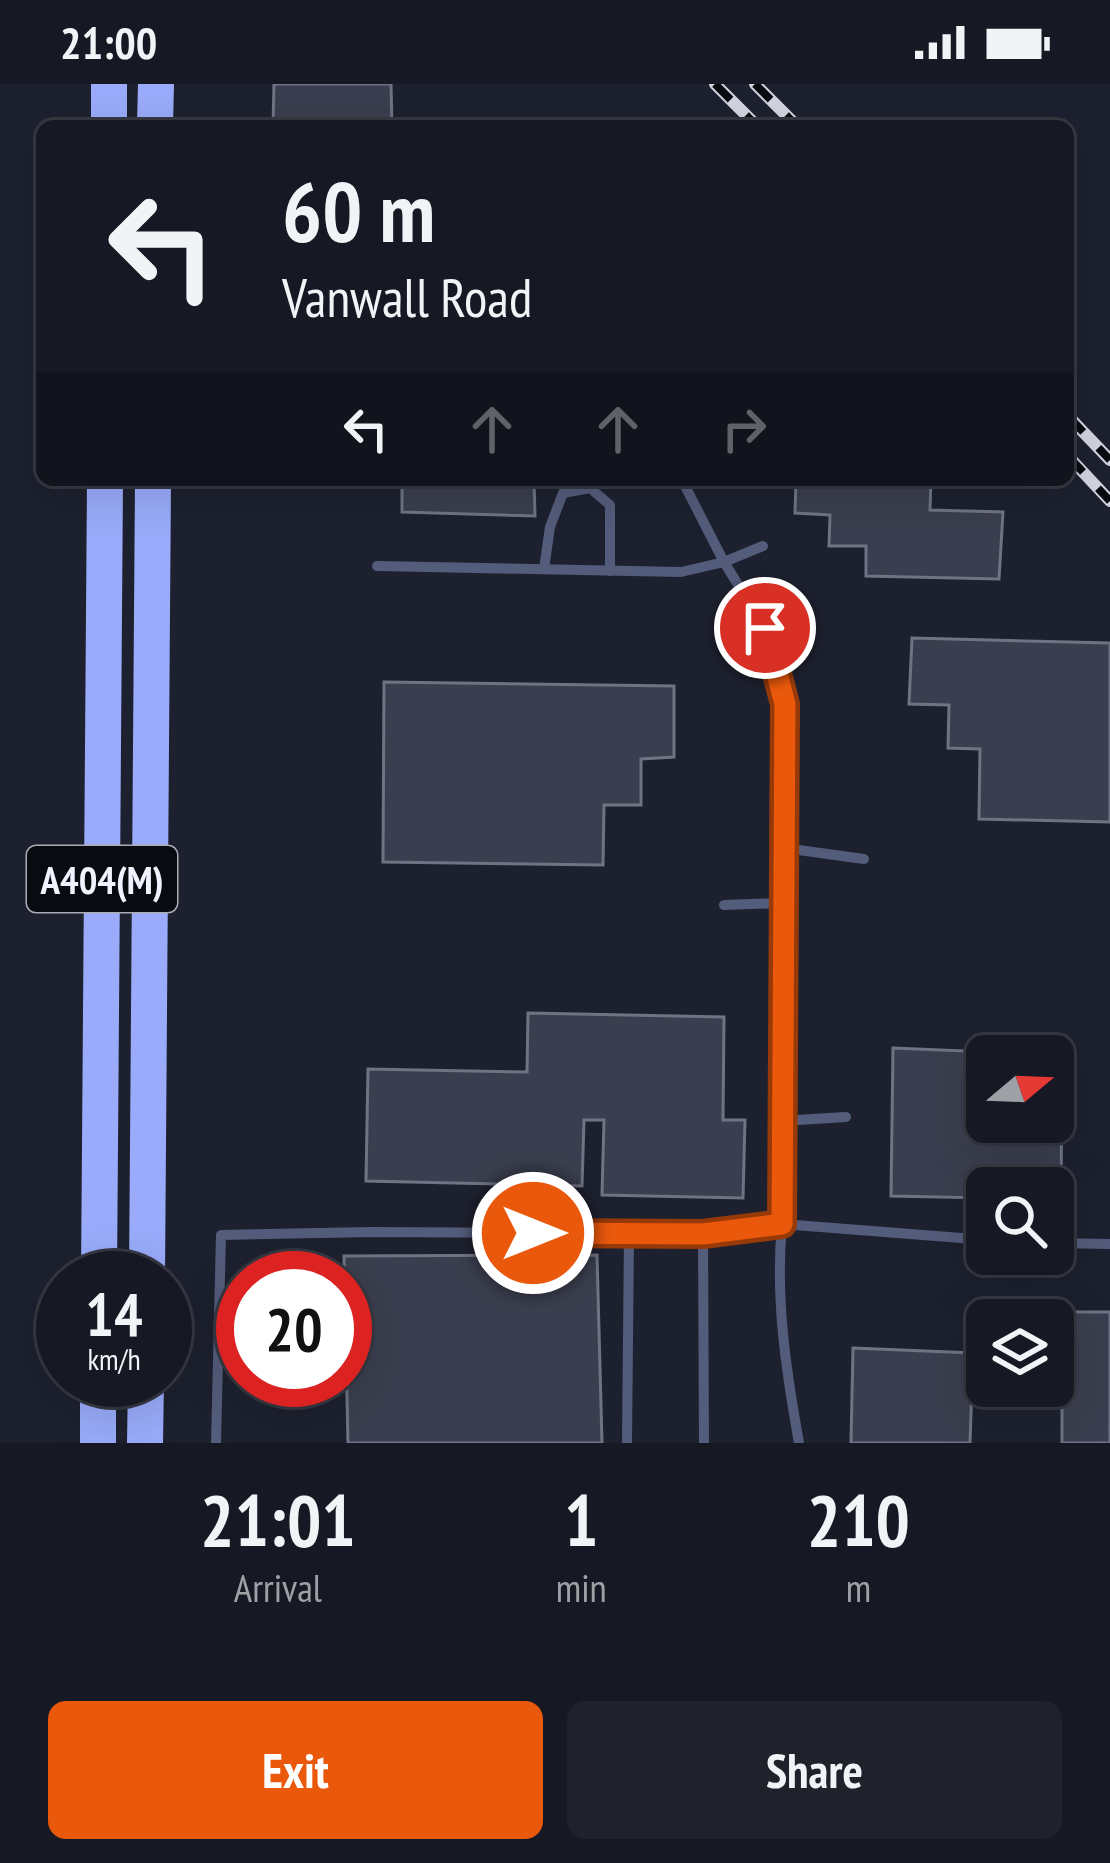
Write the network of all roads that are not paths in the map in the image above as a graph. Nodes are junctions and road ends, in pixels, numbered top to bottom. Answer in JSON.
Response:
{"nodes":[{"id":1,"x":109,"y":84,"type":"edge"},
{"id":2,"x":156,"y":84,"type":"edge"},
{"id":3,"x":109,"y":120,"type":"edge"},
{"id":4,"x":155,"y":120,"type":"edge"},
{"id":5,"x":106,"y":486,"type":"edge"},
{"id":6,"x":153,"y":486,"type":"edge"},
{"id":7,"x":685,"y":486,"type":"edge"},
{"id":8,"x":763,"y":547,"type":"dead end"},
{"id":9,"x":724,"y":562,"type":"junction"},
{"id":10,"x":377,"y":566,"type":"dead end"},
{"id":11,"x":544,"y":569,"type":"junction"},
{"id":12,"x":610,"y":571,"type":"junction"},
{"id":13,"x":784,"y":848,"type":"junction"},
{"id":14,"x":864,"y":860,"type":"dead end"},
{"id":15,"x":782,"y":903,"type":"junction"},
{"id":16,"x":724,"y":905,"type":"dead end"},
{"id":17,"x":846,"y":1117,"type":"dead end"},
{"id":18,"x":782,"y":1121,"type":"junction"},
{"id":19,"x":782,"y":1224,"type":"junction"},
{"id":20,"x":629,"y":1234,"type":"junction"},
{"id":21,"x":703,"y":1234,"type":"junction"},
{"id":22,"x":966,"y":1238,"type":"edge"},
{"id":23,"x":1074,"y":1243,"type":"edge"},
{"id":24,"x":1110,"y":1244,"type":"edge"},
{"id":25,"x":99,"y":1251,"type":"edge"},
{"id":26,"x":147,"y":1251,"type":"edge"},
{"id":27,"x":98,"y":1407,"type":"edge"},
{"id":28,"x":146,"y":1407,"type":"edge"},
{"id":29,"x":98,"y":1443,"type":"edge"},
{"id":30,"x":146,"y":1443,"type":"edge"},
{"id":31,"x":217,"y":1443,"type":"edge"},
{"id":32,"x":627,"y":1443,"type":"edge"},
{"id":33,"x":704,"y":1443,"type":"edge"},
{"id":34,"x":799,"y":1443,"type":"edge"}],
"edges":[{"from":1,"to":3,"type":"highway"},
{"from":2,"to":4,"type":"highway"},
{"from":5,"to":25,"type":"highway","number":"A404(M)"},
{"from":6,"to":26,"type":"highway","number":"A404(M)"},
{"from":7,"to":9,"type":"lane"},
{"from":8,"to":9,"type":"lane"},
{"from":9,"to":12,"type":"lane"},
{"from":9,"to":13,"type":"lane"},
{"from":10,"to":11,"type":"lane"},
{"from":11,"to":12,"type":"lane"},
{"from":11,"to":12,"type":"lane"},
{"from":13,"to":14,"type":"lane"},
{"from":13,"to":15,"type":"lane"},
{"from":15,"to":16,"type":"lane"},
{"from":15,"to":18,"type":"lane"},
{"from":17,"to":18,"type":"lane"},
{"from":18,"to":19,"type":"lane"},
{"from":19,"to":21,"type":"lane"},
{"from":19,"to":22,"type":"lane"},
{"from":19,"to":34,"type":"lane"},
{"from":20,"to":21,"type":"lane"},
{"from":20,"to":31,"type":"lane"},
{"from":20,"to":32,"type":"lane"},
{"from":21,"to":33,"type":"lane"},
{"from":23,"to":24,"type":"lane"},
{"from":27,"to":29,"type":"highway"},
{"from":28,"to":30,"type":"highway"}]}
